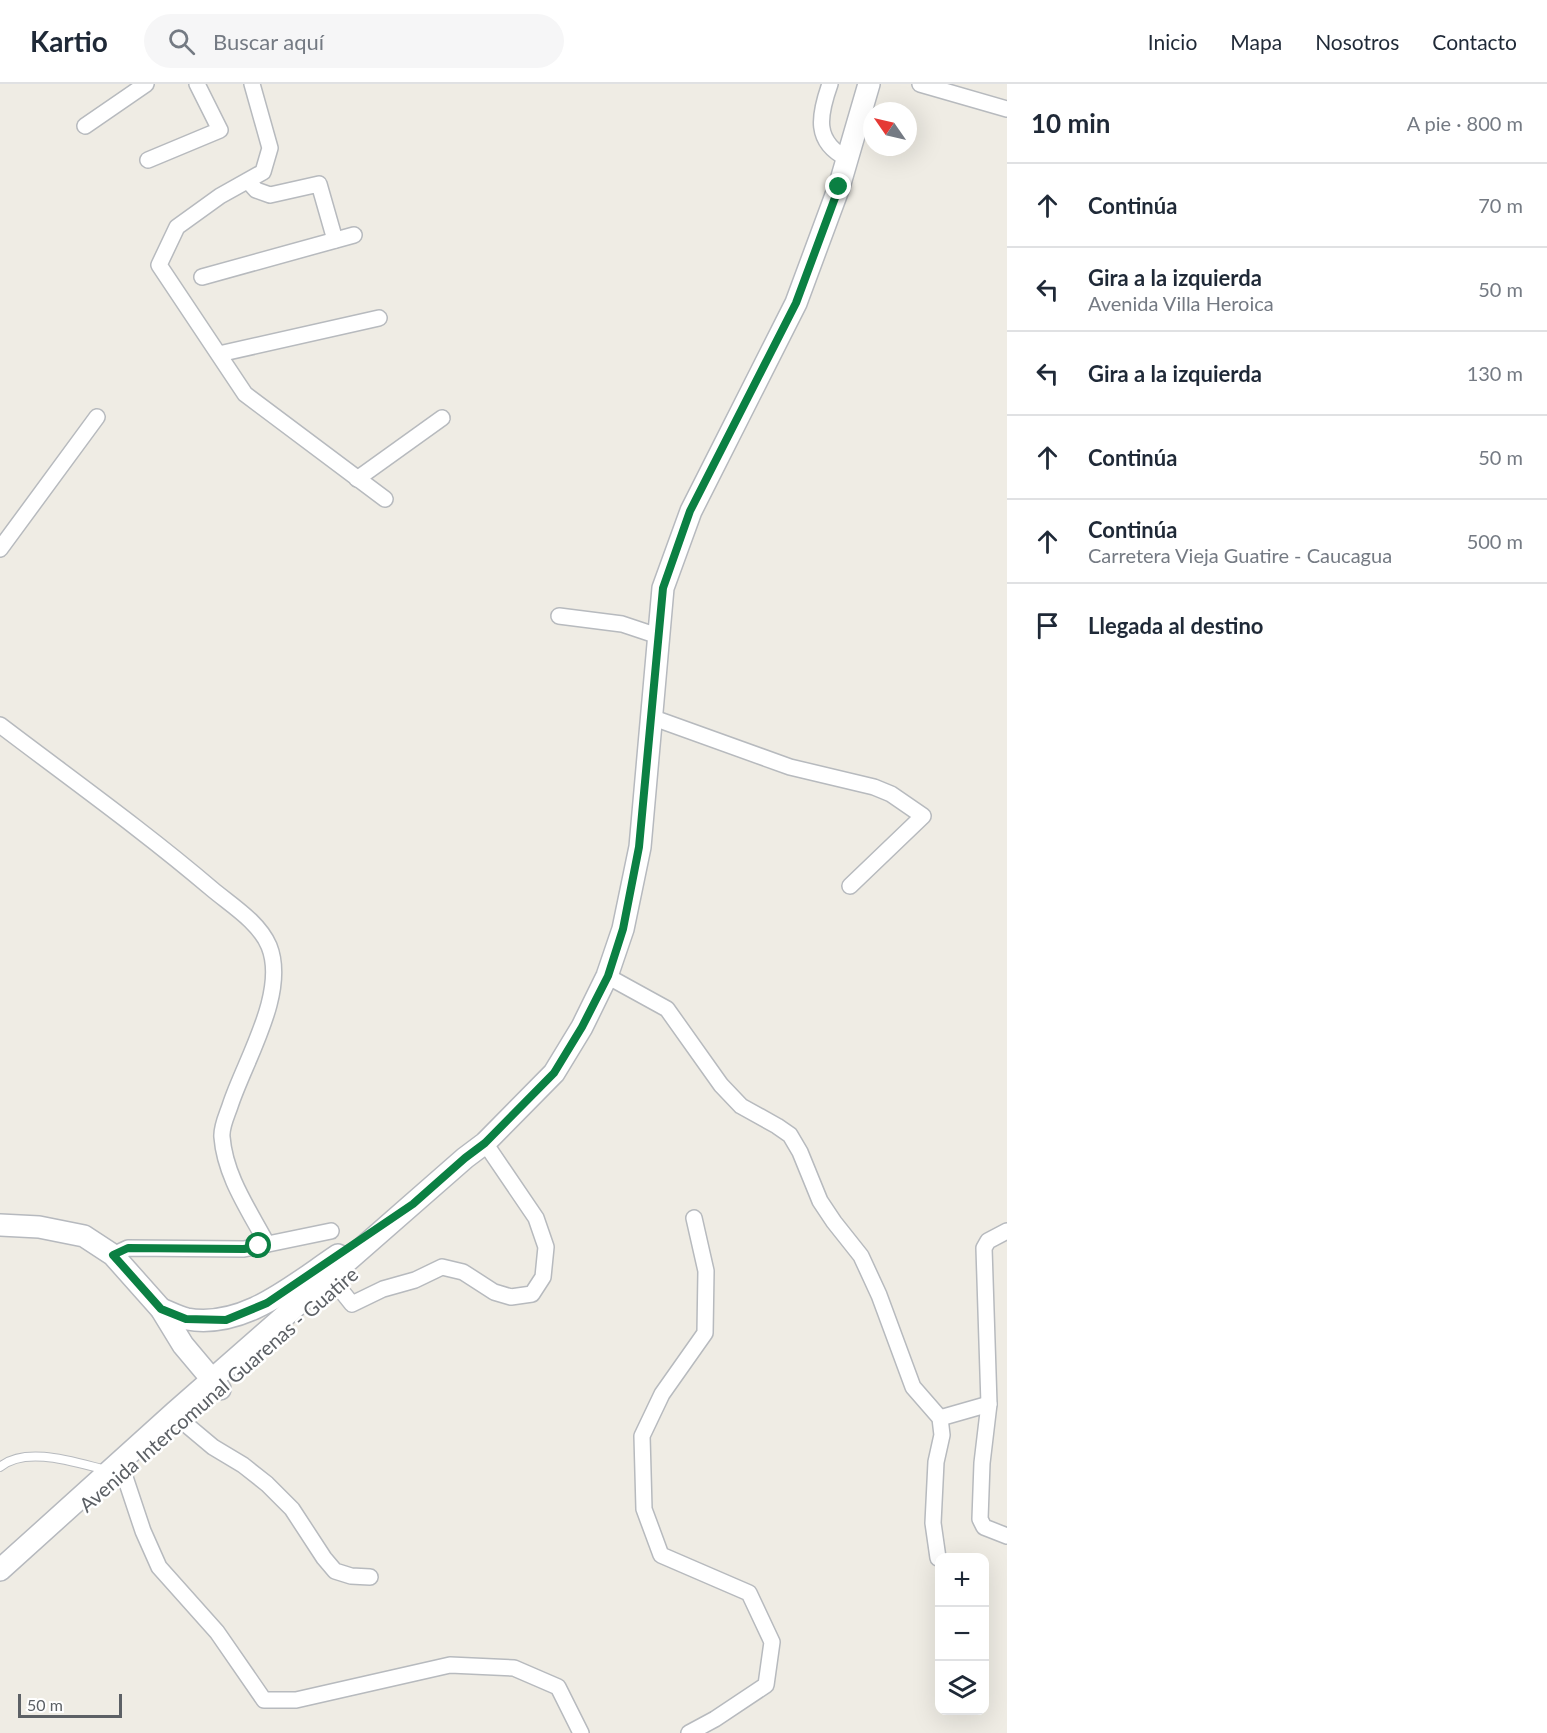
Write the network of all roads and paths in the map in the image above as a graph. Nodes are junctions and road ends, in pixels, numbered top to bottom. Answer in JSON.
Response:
{"nodes":[{"id":1,"x":146,"y":84,"type":"edge"},
{"id":2,"x":197,"y":84,"type":"edge"},
{"id":3,"x":252,"y":84,"type":"edge"},
{"id":4,"x":830,"y":84,"type":"edge"},
{"id":5,"x":869,"y":84,"type":"edge"},
{"id":6,"x":920,"y":84,"type":"edge"},
{"id":7,"x":1007,"y":109,"type":"edge"},
{"id":8,"x":85,"y":126,"type":"dead end"},
{"id":9,"x":848,"y":159,"type":"junction"},
{"id":10,"x":148,"y":160,"type":"dead end"},
{"id":11,"x":248,"y":181,"type":"junction"},
{"id":12,"x":354,"y":235,"type":"dead end"},
{"id":13,"x":335,"y":240,"type":"junction"},
{"id":14,"x":202,"y":277,"type":"dead end"},
{"id":15,"x":379,"y":318,"type":"dead end"},
{"id":16,"x":219,"y":354,"type":"junction"},
{"id":17,"x":97,"y":417,"type":"dead end"},
{"id":18,"x":442,"y":418,"type":"dead end"},
{"id":19,"x":357,"y":479,"type":"junction"},
{"id":20,"x":386,"y":500,"type":"dead end"},
{"id":21,"x":0,"y":549,"type":"edge"},
{"id":22,"x":559,"y":616,"type":"dead end"},
{"id":23,"x":658,"y":636,"type":"junction"},
{"id":24,"x":651,"y":717,"type":"junction"},
{"id":25,"x":0,"y":724,"type":"edge"},
{"id":26,"x":850,"y":886,"type":"dead end"},
{"id":27,"x":608,"y":976,"type":"junction"},
{"id":28,"x":485,"y":1143,"type":"junction"},
{"id":29,"x":413,"y":1204,"type":"junction"},
{"id":30,"x":694,"y":1218,"type":"dead end"},
{"id":31,"x":0,"y":1225,"type":"edge"},
{"id":32,"x":331,"y":1231,"type":"dead end"},
{"id":33,"x":1007,"y":1231,"type":"edge"},
{"id":34,"x":267,"y":1244,"type":"junction"},
{"id":35,"x":113,"y":1255,"type":"junction"},
{"id":36,"x":336,"y":1284,"type":"junction"},
{"id":37,"x":161,"y":1309,"type":"junction"},
{"id":38,"x":183,"y":1345,"type":"junction"},
{"id":39,"x":215,"y":1385,"type":"junction"},
{"id":40,"x":990,"y":1404,"type":"junction"},
{"id":41,"x":179,"y":1417,"type":"junction"},
{"id":42,"x":940,"y":1418,"type":"junction"},
{"id":43,"x":0,"y":1467,"type":"edge"},
{"id":44,"x":117,"y":1471,"type":"junction"},
{"id":45,"x":1007,"y":1536,"type":"edge"},
{"id":46,"x":938,"y":1553,"type":"edge"},
{"id":47,"x":0,"y":1570,"type":"edge"},
{"id":48,"x":370,"y":1576,"type":"dead end"},
{"id":49,"x":0,"y":1582,"type":"edge"},
{"id":50,"x":581,"y":1733,"type":"edge"},
{"id":51,"x":689,"y":1733,"type":"edge"}],
"edges":[{"from":1,"to":8,"type":"street"},
{"from":2,"to":10,"type":"street"},
{"from":3,"to":11,"type":"street"},
{"from":4,"to":9,"type":"street"},
{"from":5,"to":9,"type":"main road"},
{"from":6,"to":7,"type":"street"},
{"from":9,"to":23,"type":"main road"},
{"from":11,"to":13,"type":"street"},
{"from":11,"to":16,"type":"street"},
{"from":12,"to":13,"type":"street"},
{"from":13,"to":14,"type":"street"},
{"from":15,"to":16,"type":"street"},
{"from":16,"to":19,"type":"street"},
{"from":17,"to":21,"type":"street"},
{"from":18,"to":19,"type":"street"},
{"from":19,"to":20,"type":"street"},
{"from":22,"to":23,"type":"street"},
{"from":23,"to":24,"type":"main road"},
{"from":24,"to":26,"type":"street"},
{"from":24,"to":27,"type":"main road"},
{"from":25,"to":34,"type":"street"},
{"from":27,"to":28,"type":"main road"},
{"from":27,"to":42,"type":"street"},
{"from":28,"to":29,"type":"main road","name":"Avenida Intercomunal Guarenas - Guatire"},
{"from":28,"to":36,"type":"main road","name":"Avenida Intercomunal Guarenas - Guatire"},
{"from":28,"to":36,"type":"street"},
{"from":29,"to":37,"type":"main road"},
{"from":29,"to":39,"type":"main road","name":"Avenida Intercomunal Guarenas - Guatire"},
{"from":30,"to":51,"type":"street"},
{"from":31,"to":35,"type":"main road"},
{"from":32,"to":34,"type":"street"},
{"from":33,"to":40,"type":"street"},
{"from":34,"to":35,"type":"street"},
{"from":35,"to":37,"type":"main road"},
{"from":36,"to":39,"type":"main road","name":"Avenida Intercomunal Guarenas - Guatire"},
{"from":37,"to":38,"type":"main road"},
{"from":38,"to":39,"type":"main road"},
{"from":38,"to":41,"type":"main road"},
{"from":39,"to":41,"type":"main road","name":"Avenida Intercomunal Guarenas - Guatire"},
{"from":40,"to":42,"type":"street"},
{"from":40,"to":45,"type":"street"},
{"from":41,"to":44,"type":"main road","name":"Avenida Intercomunal Guarenas - Guatire"},
{"from":41,"to":48,"type":"street"},
{"from":42,"to":46,"type":"street"},
{"from":43,"to":44,"type":"lane"},
{"from":44,"to":47,"type":"main road","name":"Avenida Intercomunal Guarenas - Guatire"},
{"from":44,"to":49,"type":"main road","name":"Avenida Intercomunal Guarenas - Guatire"},
{"from":44,"to":50,"type":"street"}]}
